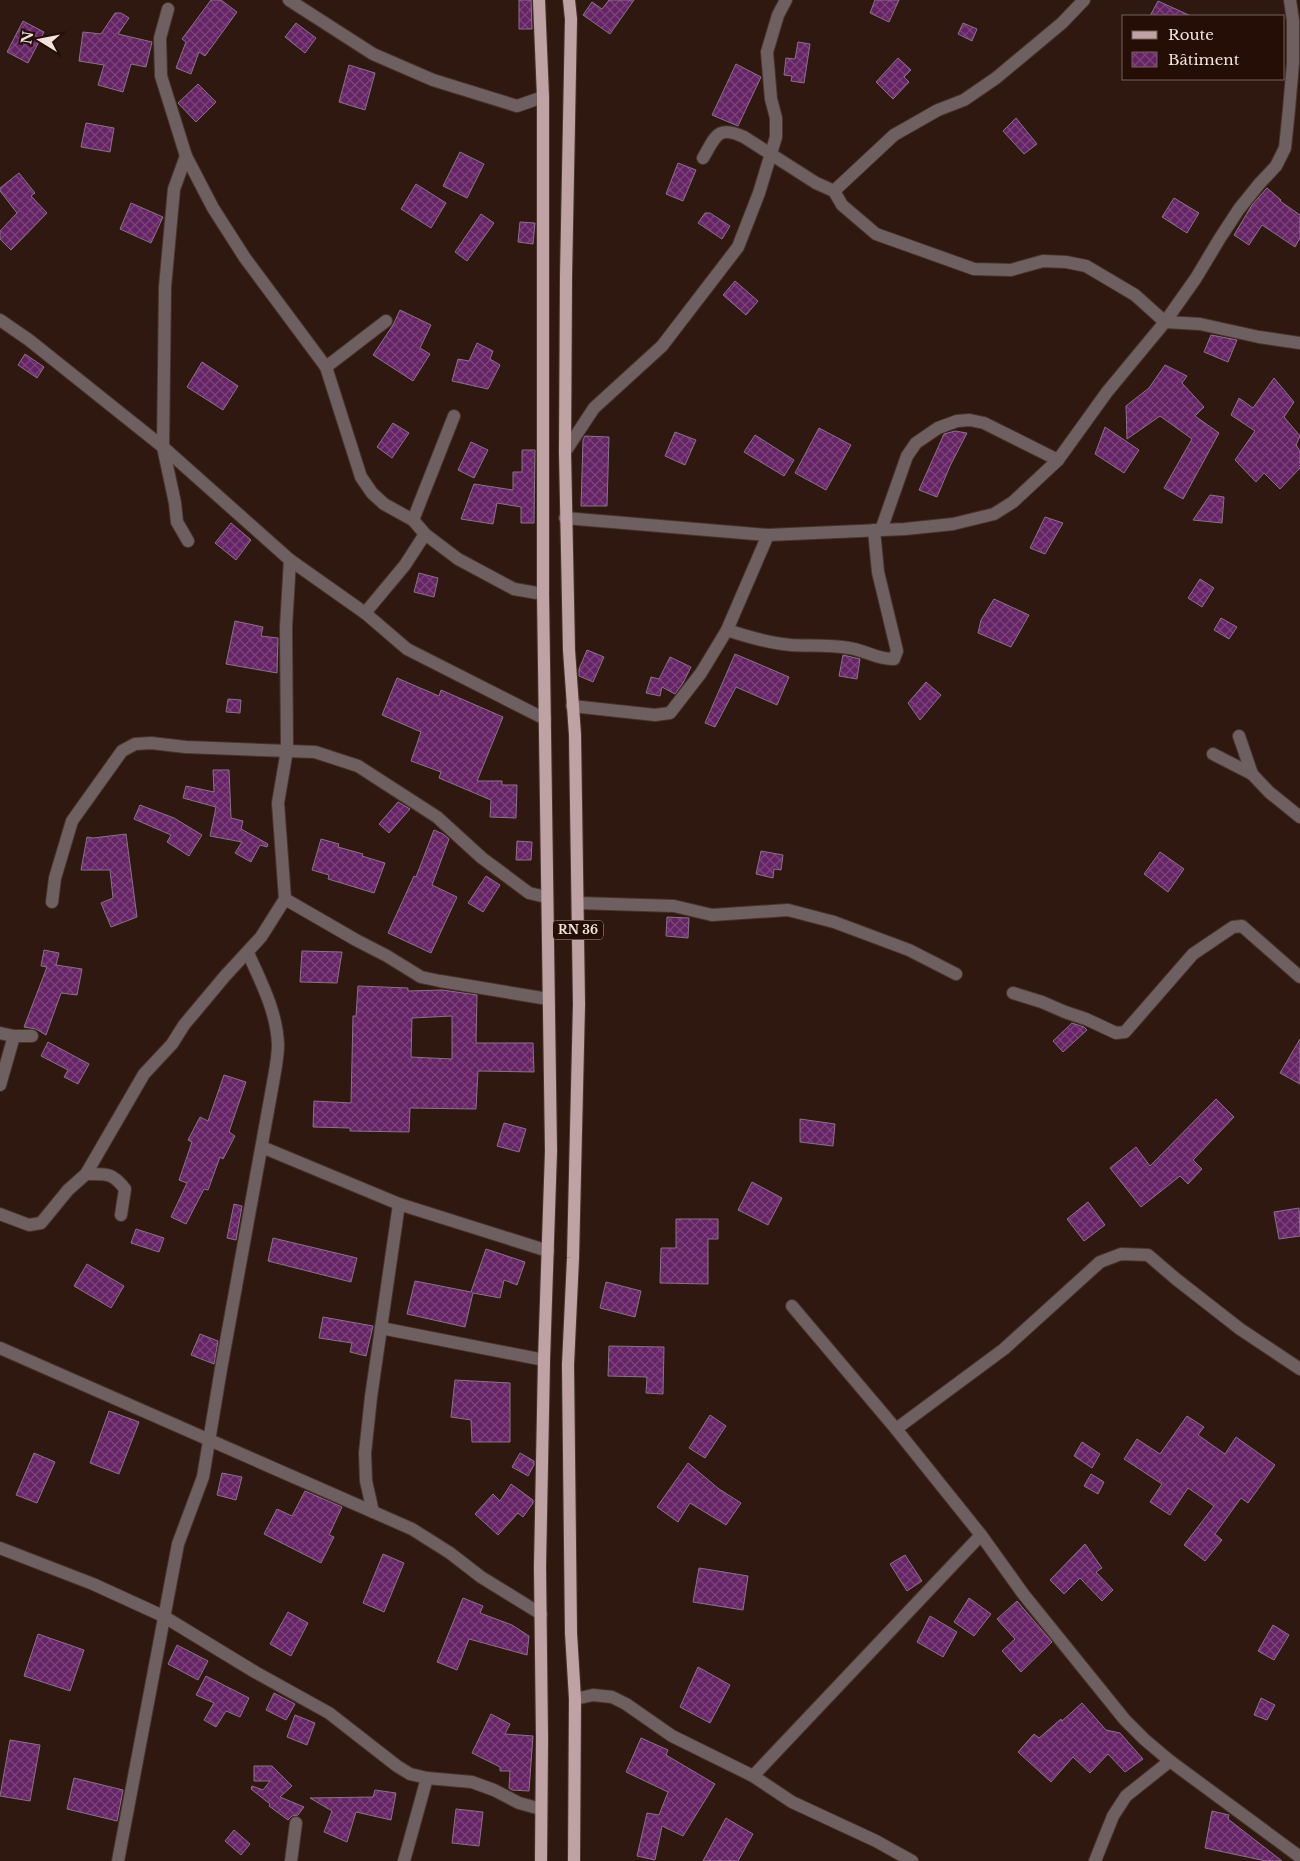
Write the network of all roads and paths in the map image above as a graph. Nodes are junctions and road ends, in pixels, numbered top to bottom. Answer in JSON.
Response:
{"nodes":[{"id":1,"x":289,"y":0,"type":"edge"},
{"id":2,"x":539,"y":0,"type":"edge"},
{"id":3,"x":569,"y":0,"type":"edge"},
{"id":4,"x":786,"y":0,"type":"edge"},
{"id":5,"x":1084,"y":0,"type":"edge"},
{"id":6,"x":1290,"y":0,"type":"edge"},
{"id":7,"x":168,"y":9,"type":"dead end"},
{"id":8,"x":543,"y":97,"type":"junction"},
{"id":9,"x":1295,"y":108,"type":"edge"},
{"id":10,"x":771,"y":155,"type":"junction"},
{"id":11,"x":186,"y":156,"type":"junction"},
{"id":12,"x":703,"y":158,"type":"dead end"},
{"id":13,"x":834,"y":191,"type":"junction"},
{"id":14,"x":0,"y":320,"type":"edge"},
{"id":15,"x":386,"y":321,"type":"dead end"},
{"id":16,"x":1165,"y":322,"type":"junction"},
{"id":17,"x":1300,"y":343,"type":"edge"},
{"id":18,"x":326,"y":367,"type":"junction"},
{"id":19,"x":454,"y":416,"type":"dead end"},
{"id":20,"x":163,"y":447,"type":"junction"},
{"id":21,"x":565,"y":452,"type":"junction"},
{"id":22,"x":1058,"y":460,"type":"junction"},
{"id":23,"x":566,"y":518,"type":"junction"},
{"id":24,"x":413,"y":520,"type":"junction"},
{"id":25,"x":877,"y":530,"type":"junction"},
{"id":26,"x":425,"y":534,"type":"junction"},
{"id":27,"x":768,"y":535,"type":"junction"},
{"id":28,"x":188,"y":542,"type":"dead end"},
{"id":29,"x":290,"y":560,"type":"junction"},
{"id":30,"x":543,"y":594,"type":"junction"},
{"id":31,"x":365,"y":613,"type":"junction"},
{"id":32,"x":727,"y":630,"type":"junction"},
{"id":33,"x":572,"y":706,"type":"junction"},
{"id":34,"x":545,"y":719,"type":"junction"},
{"id":35,"x":1239,"y":736,"type":"dead end"},
{"id":36,"x":287,"y":750,"type":"junction"},
{"id":37,"x":1213,"y":754,"type":"dead end"},
{"id":38,"x":1252,"y":774,"type":"junction"},
{"id":39,"x":1300,"y":817,"type":"edge"},
{"id":40,"x":546,"y":896,"type":"junction"},
{"id":41,"x":285,"y":899,"type":"junction"},
{"id":42,"x":52,"y":902,"type":"dead end"},
{"id":43,"x":578,"y":903,"type":"junction"},
{"id":44,"x":248,"y":953,"type":"junction"},
{"id":45,"x":956,"y":974,"type":"dead end"},
{"id":46,"x":1300,"y":977,"type":"edge"},
{"id":47,"x":1013,"y":993,"type":"dead end"},
{"id":48,"x":548,"y":999,"type":"junction"},
{"id":49,"x":0,"y":1033,"type":"edge"},
{"id":50,"x":14,"y":1036,"type":"junction"},
{"id":51,"x":32,"y":1036,"type":"dead end"},
{"id":52,"x":0,"y":1085,"type":"edge"},
{"id":53,"x":262,"y":1147,"type":"junction"},
{"id":54,"x":86,"y":1174,"type":"junction"},
{"id":55,"x":399,"y":1204,"type":"junction"},
{"id":56,"x":0,"y":1214,"type":"edge"},
{"id":57,"x":121,"y":1214,"type":"dead end"},
{"id":58,"x":548,"y":1250,"type":"junction"},
{"id":59,"x":792,"y":1306,"type":"dead end"},
{"id":60,"x":381,"y":1328,"type":"junction"},
{"id":61,"x":0,"y":1348,"type":"edge"},
{"id":62,"x":544,"y":1360,"type":"junction"},
{"id":63,"x":1300,"y":1369,"type":"edge"},
{"id":64,"x":896,"y":1430,"type":"junction"},
{"id":65,"x":209,"y":1441,"type":"junction"},
{"id":66,"x":373,"y":1512,"type":"junction"},
{"id":67,"x":981,"y":1535,"type":"junction"},
{"id":68,"x":0,"y":1548,"type":"edge"},
{"id":69,"x":541,"y":1614,"type":"junction"},
{"id":70,"x":163,"y":1616,"type":"junction"},
{"id":71,"x":575,"y":1699,"type":"junction"},
{"id":72,"x":1170,"y":1761,"type":"junction"},
{"id":73,"x":753,"y":1776,"type":"junction"},
{"id":74,"x":427,"y":1778,"type":"junction"},
{"id":75,"x":541,"y":1809,"type":"junction"},
{"id":76,"x":296,"y":1823,"type":"dead end"},
{"id":77,"x":1300,"y":1857,"type":"edge"},
{"id":78,"x":118,"y":1861,"type":"edge"},
{"id":79,"x":291,"y":1861,"type":"edge"},
{"id":80,"x":404,"y":1861,"type":"edge"},
{"id":81,"x":541,"y":1861,"type":"edge"},
{"id":82,"x":574,"y":1861,"type":"edge"},
{"id":83,"x":912,"y":1861,"type":"edge"},
{"id":84,"x":1095,"y":1861,"type":"edge"}],
"edges":[{"from":1,"to":8,"type":"street"},
{"from":2,"to":8,"type":"main road","number":"RN 36"},
{"from":3,"to":21,"type":"main road","number":"RN 36"},
{"from":4,"to":10,"type":"street"},
{"from":5,"to":13,"type":"street"},
{"from":6,"to":9,"type":"street"},
{"from":7,"to":11,"type":"street"},
{"from":8,"to":30,"type":"main road","number":"RN 36"},
{"from":9,"to":16,"type":"street"},
{"from":10,"to":12,"type":"street"},
{"from":10,"to":13,"type":"street"},
{"from":10,"to":21,"type":"street"},
{"from":11,"to":18,"type":"street"},
{"from":11,"to":20,"type":"street"},
{"from":13,"to":16,"type":"street"},
{"from":14,"to":20,"type":"street"},
{"from":15,"to":18,"type":"street"},
{"from":16,"to":17,"type":"street"},
{"from":16,"to":22,"type":"street"},
{"from":18,"to":24,"type":"street"},
{"from":19,"to":24,"type":"street"},
{"from":20,"to":28,"type":"street"},
{"from":20,"to":29,"type":"street"},
{"from":21,"to":23,"type":"main road","number":"RN 36"},
{"from":22,"to":25,"type":"street"},
{"from":22,"to":25,"type":"street"},
{"from":23,"to":27,"type":"street"},
{"from":23,"to":33,"type":"main road","number":"RN 36"},
{"from":24,"to":26,"type":"street"},
{"from":25,"to":27,"type":"street"},
{"from":25,"to":32,"type":"street"},
{"from":26,"to":30,"type":"street"},
{"from":26,"to":31,"type":"street"},
{"from":27,"to":32,"type":"street"},
{"from":29,"to":31,"type":"street"},
{"from":29,"to":36,"type":"street"},
{"from":30,"to":34,"type":"main road","number":"RN 36"},
{"from":31,"to":34,"type":"street"},
{"from":32,"to":33,"type":"street"},
{"from":33,"to":43,"type":"main road","number":"RN 36"},
{"from":34,"to":40,"type":"main road","number":"RN 36"},
{"from":35,"to":38,"type":"street"},
{"from":36,"to":40,"type":"street"},
{"from":36,"to":41,"type":"street"},
{"from":36,"to":42,"type":"street"},
{"from":37,"to":38,"type":"street"},
{"from":38,"to":39,"type":"street"},
{"from":40,"to":48,"type":"main road","number":"RN 36"},
{"from":41,"to":44,"type":"street"},
{"from":41,"to":48,"type":"street"},
{"from":43,"to":45,"type":"street"},
{"from":43,"to":71,"type":"main road","number":"RN 36"},
{"from":44,"to":53,"type":"street"},
{"from":44,"to":54,"type":"street"},
{"from":46,"to":47,"type":"street"},
{"from":48,"to":58,"type":"main road","number":"RN 36"},
{"from":49,"to":50,"type":"street"},
{"from":50,"to":51,"type":"street"},
{"from":50,"to":52,"type":"street"},
{"from":53,"to":55,"type":"street"},
{"from":53,"to":65,"type":"street"},
{"from":54,"to":56,"type":"street"},
{"from":54,"to":57,"type":"street"},
{"from":55,"to":58,"type":"street"},
{"from":55,"to":60,"type":"street"},
{"from":58,"to":62,"type":"main road","number":"RN 36"},
{"from":59,"to":64,"type":"street"},
{"from":60,"to":62,"type":"street"},
{"from":60,"to":66,"type":"street"},
{"from":61,"to":65,"type":"street"},
{"from":62,"to":69,"type":"main road","number":"RN 36"},
{"from":63,"to":64,"type":"street"},
{"from":64,"to":67,"type":"street"},
{"from":65,"to":66,"type":"street"},
{"from":65,"to":70,"type":"street"},
{"from":66,"to":69,"type":"street"},
{"from":67,"to":72,"type":"street"},
{"from":67,"to":73,"type":"street"},
{"from":68,"to":70,"type":"street"},
{"from":69,"to":75,"type":"main road","number":"RN 36"},
{"from":70,"to":74,"type":"street"},
{"from":70,"to":78,"type":"street"},
{"from":71,"to":73,"type":"street"},
{"from":71,"to":82,"type":"main road","number":"RN 36"},
{"from":72,"to":77,"type":"street"},
{"from":72,"to":84,"type":"street"},
{"from":73,"to":83,"type":"street"},
{"from":74,"to":75,"type":"street"},
{"from":74,"to":80,"type":"street"},
{"from":75,"to":81,"type":"main road","number":"RN 36"},
{"from":76,"to":79,"type":"street"}]}
